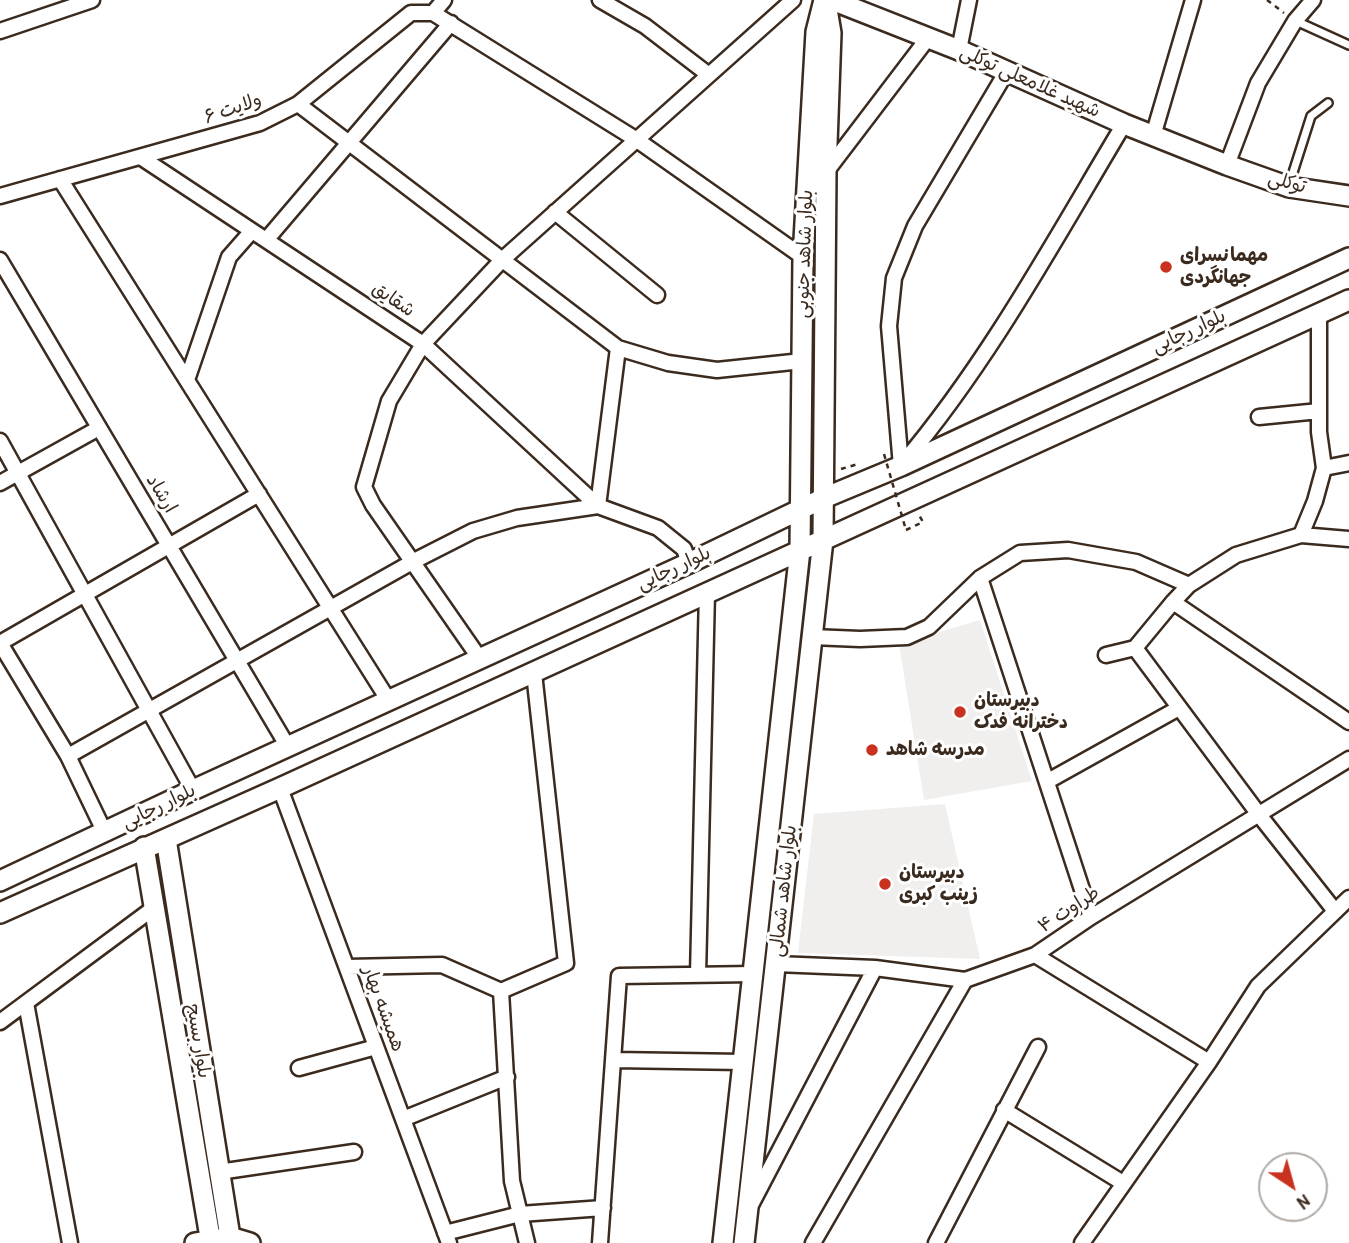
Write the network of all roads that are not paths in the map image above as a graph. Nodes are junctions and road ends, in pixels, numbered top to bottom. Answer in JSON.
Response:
{"nodes":[{"id":1,"x":92,"y":0,"type":"edge"},
{"id":2,"x":444,"y":0,"type":"edge"},
{"id":3,"x":600,"y":0,"type":"edge"},
{"id":4,"x":793,"y":0,"type":"edge"},
{"id":5,"x":825,"y":0,"type":"edge"},
{"id":6,"x":832,"y":0,"type":"edge"},
{"id":7,"x":969,"y":0,"type":"edge"},
{"id":8,"x":1193,"y":0,"type":"edge"},
{"id":9,"x":1313,"y":0,"type":"edge"},
{"id":10,"x":433,"y":13,"type":"junction"},
{"id":11,"x":1296,"y":21,"type":"junction"},
{"id":12,"x":452,"y":23,"type":"junction"},
{"id":13,"x":0,"y":30,"type":"edge"},
{"id":14,"x":928,"y":38,"type":"junction"},
{"id":15,"x":1349,"y":46,"type":"edge"},
{"id":16,"x":959,"y":50,"type":"junction"},
{"id":17,"x":1007,"y":71,"type":"junction"},
{"id":18,"x":709,"y":75,"type":"junction"},
{"id":19,"x":1328,"y":103,"type":"dead end"},
{"id":20,"x":298,"y":104,"type":"junction"},
{"id":21,"x":1124,"y":124,"type":"junction"},
{"id":22,"x":1153,"y":136,"type":"junction"},
{"id":23,"x":637,"y":140,"type":"junction"},
{"id":24,"x":348,"y":143,"type":"junction"},
{"id":25,"x":142,"y":158,"type":"junction"},
{"id":26,"x":1227,"y":165,"type":"junction"},
{"id":27,"x":826,"y":172,"type":"junction"},
{"id":28,"x":60,"y":179,"type":"junction"},
{"id":29,"x":1289,"y":187,"type":"junction"},
{"id":30,"x":0,"y":196,"type":"edge"},
{"id":31,"x":1349,"y":196,"type":"edge"},
{"id":32,"x":555,"y":212,"type":"junction"},
{"id":33,"x":251,"y":232,"type":"junction"},
{"id":34,"x":267,"y":239,"type":"junction"},
{"id":35,"x":803,"y":257,"type":"junction"},
{"id":36,"x":1349,"y":258,"type":"edge"},
{"id":37,"x":503,"y":259,"type":"junction"},
{"id":38,"x":0,"y":260,"type":"edge"},
{"id":39,"x":657,"y":295,"type":"dead end"},
{"id":40,"x":1349,"y":300,"type":"edge"},
{"id":41,"x":1319,"y":314,"type":"junction"},
{"id":42,"x":423,"y":344,"type":"junction"},
{"id":43,"x":618,"y":348,"type":"junction"},
{"id":44,"x":802,"y":361,"type":"junction"},
{"id":45,"x":187,"y":380,"type":"junction"},
{"id":46,"x":1319,"y":411,"type":"junction"},
{"id":47,"x":1259,"y":417,"type":"dead end"},
{"id":48,"x":99,"y":428,"type":"junction"},
{"id":49,"x":0,"y":441,"type":"edge"},
{"id":50,"x":1349,"y":463,"type":"edge"},
{"id":51,"x":901,"y":466,"type":"junction"},
{"id":52,"x":1324,"y":468,"type":"junction"},
{"id":53,"x":18,"y":473,"type":"junction"},
{"id":54,"x":0,"y":483,"type":"edge"},
{"id":55,"x":259,"y":494,"type":"junction"},
{"id":56,"x":824,"y":498,"type":"junction"},
{"id":57,"x":598,"y":506,"type":"junction"},
{"id":58,"x":801,"y":509,"type":"junction"},
{"id":59,"x":1301,"y":535,"type":"junction"},
{"id":60,"x":1349,"y":539,"type":"edge"},
{"id":61,"x":824,"y":540,"type":"junction"},
{"id":62,"x":169,"y":546,"type":"junction"},
{"id":63,"x":800,"y":550,"type":"junction"},
{"id":64,"x":414,"y":561,"type":"junction"},
{"id":65,"x":689,"y":563,"type":"junction"},
{"id":66,"x":980,"y":578,"type":"junction"},
{"id":67,"x":1189,"y":585,"type":"junction"},
{"id":68,"x":707,"y":592,"type":"junction"},
{"id":69,"x":85,"y":594,"type":"junction"},
{"id":70,"x":1173,"y":602,"type":"junction"},
{"id":71,"x":331,"y":608,"type":"junction"},
{"id":72,"x":812,"y":637,"type":"junction"},
{"id":73,"x":1135,"y":648,"type":"junction"},
{"id":74,"x":1106,"y":655,"type":"dead end"},
{"id":75,"x":480,"y":660,"type":"junction"},
{"id":76,"x":237,"y":661,"type":"junction"},
{"id":77,"x":534,"y":673,"type":"junction"},
{"id":78,"x":389,"y":701,"type":"junction"},
{"id":79,"x":1179,"y":708,"type":"junction"},
{"id":80,"x":149,"y":710,"type":"junction"},
{"id":81,"x":1349,"y":722,"type":"edge"},
{"id":82,"x":288,"y":747,"type":"junction"},
{"id":83,"x":68,"y":756,"type":"junction"},
{"id":84,"x":1349,"y":759,"type":"edge"},
{"id":85,"x":1048,"y":781,"type":"junction"},
{"id":86,"x":281,"y":788,"type":"junction"},
{"id":87,"x":193,"y":790,"type":"junction"},
{"id":88,"x":1260,"y":816,"type":"junction"},
{"id":89,"x":105,"y":833,"type":"junction"},
{"id":90,"x":166,"y":838,"type":"junction"},
{"id":91,"x":144,"y":847,"type":"junction"},
{"id":92,"x":0,"y":881,"type":"edge"},
{"id":93,"x":1349,"y":898,"type":"edge"},
{"id":94,"x":155,"y":907,"type":"junction"},
{"id":95,"x":1335,"y":911,"type":"junction"},
{"id":96,"x":0,"y":913,"type":"edge"},
{"id":97,"x":1091,"y":917,"type":"junction"},
{"id":98,"x":1035,"y":955,"type":"junction"},
{"id":99,"x":776,"y":964,"type":"junction"},
{"id":100,"x":347,"y":967,"type":"junction"},
{"id":101,"x":875,"y":968,"type":"junction"},
{"id":102,"x":753,"y":974,"type":"junction"},
{"id":103,"x":698,"y":975,"type":"junction"},
{"id":104,"x":965,"y":979,"type":"junction"},
{"id":105,"x":501,"y":992,"type":"junction"},
{"id":106,"x":26,"y":1003,"type":"junction"},
{"id":107,"x":0,"y":1022,"type":"edge"},
{"id":108,"x":376,"y":1047,"type":"junction"},
{"id":109,"x":1038,"y":1047,"type":"dead end"},
{"id":110,"x":613,"y":1060,"type":"junction"},
{"id":111,"x":743,"y":1062,"type":"junction"},
{"id":112,"x":1209,"y":1062,"type":"junction"},
{"id":113,"x":299,"y":1068,"type":"dead end"},
{"id":114,"x":507,"y":1077,"type":"junction"},
{"id":115,"x":1004,"y":1110,"type":"junction"},
{"id":116,"x":403,"y":1119,"type":"junction"},
{"id":117,"x":354,"y":1152,"type":"dead end"},
{"id":118,"x":219,"y":1172,"type":"junction"},
{"id":119,"x":1123,"y":1183,"type":"junction"},
{"id":120,"x":603,"y":1208,"type":"junction"},
{"id":121,"x":748,"y":1211,"type":"junction"},
{"id":122,"x":520,"y":1214,"type":"junction"},
{"id":123,"x":447,"y":1238,"type":"edge"},
{"id":124,"x":215,"y":1241,"type":"edge"},
{"id":125,"x":70,"y":1243,"type":"edge"},
{"id":126,"x":250,"y":1243,"type":"edge"},
{"id":127,"x":527,"y":1243,"type":"edge"},
{"id":128,"x":600,"y":1243,"type":"edge"},
{"id":129,"x":723,"y":1243,"type":"edge"},
{"id":130,"x":744,"y":1243,"type":"edge"},
{"id":131,"x":813,"y":1243,"type":"edge"},
{"id":132,"x":936,"y":1243,"type":"edge"},
{"id":133,"x":1082,"y":1243,"type":"edge"}],
"edges":[{"from":1,"to":13,"type":"street"},
{"from":2,"to":10,"type":"street"},
{"from":3,"to":18,"type":"street"},
{"from":4,"to":18,"type":"street"},
{"from":5,"to":27,"type":"street","name":"بلوار شاهد جنوبی"},
{"from":5,"to":35,"type":"street","name":"بلوار شاهد جنوبی"},
{"from":6,"to":14,"type":"street","name":"شهید غلامعلی توکلی"},
{"from":7,"to":16,"type":"street"},
{"from":8,"to":22,"type":"street"},
{"from":9,"to":11,"type":"street"},
{"from":10,"to":12,"type":"street"},
{"from":10,"to":20,"type":"street","name":"ولایت ۶"},
{"from":11,"to":15,"type":"lane"},
{"from":11,"to":26,"type":"street"},
{"from":12,"to":23,"type":"street"},
{"from":12,"to":24,"type":"street"},
{"from":14,"to":16,"type":"street","name":"شهید غلامعلی توکلی"},
{"from":14,"to":27,"type":"street"},
{"from":16,"to":17,"type":"street","name":"شهید غلامعلی توکلی"},
{"from":17,"to":21,"type":"street","name":"شهید غلامعلی توکلی"},
{"from":17,"to":51,"type":"street"},
{"from":18,"to":23,"type":"street"},
{"from":19,"to":29,"type":"lane"},
{"from":20,"to":24,"type":"street"},
{"from":20,"to":25,"type":"street","name":"ولایت ۶"},
{"from":21,"to":22,"type":"street","name":"شهید غلامعلی توکلی"},
{"from":21,"to":51,"type":"street"},
{"from":22,"to":26,"type":"street","name":"شهید غلامعلی توکلی"},
{"from":23,"to":32,"type":"street"},
{"from":23,"to":35,"type":"street"},
{"from":24,"to":34,"type":"street"},
{"from":24,"to":37,"type":"street"},
{"from":25,"to":28,"type":"street","name":"ولایت ۶"},
{"from":25,"to":33,"type":"street","name":"شقایق"},
{"from":26,"to":29,"type":"street","name":"توکلی"},
{"from":27,"to":56,"type":"street","name":"بلوار شاهد جنوبی"},
{"from":28,"to":30,"type":"street","name":"ولایت ۶"},
{"from":28,"to":45,"type":"street"},
{"from":29,"to":31,"type":"street","name":"توکلی"},
{"from":32,"to":37,"type":"street"},
{"from":32,"to":39,"type":"street"},
{"from":33,"to":34,"type":"street","name":"شقایق"},
{"from":33,"to":45,"type":"street"},
{"from":34,"to":42,"type":"street","name":"شقایق"},
{"from":35,"to":44,"type":"street","name":"بلوار شاهد جنوبی"},
{"from":36,"to":51,"type":"street","name":"بلوار رجایی"},
{"from":37,"to":42,"type":"street"},
{"from":37,"to":43,"type":"street"},
{"from":38,"to":48,"type":"street","name":"ارشاد"},
{"from":40,"to":41,"type":"street","name":"بلوار رجایی"},
{"from":41,"to":46,"type":"street"},
{"from":41,"to":61,"type":"street","name":"بلوار رجایی"},
{"from":42,"to":57,"type":"street","name":"شقایق"},
{"from":42,"to":64,"type":"street"},
{"from":43,"to":44,"type":"street"},
{"from":43,"to":57,"type":"street"},
{"from":44,"to":58,"type":"street","name":"بلوار شاهد جنوبی"},
{"from":45,"to":55,"type":"street"},
{"from":46,"to":47,"type":"street"},
{"from":46,"to":52,"type":"street"},
{"from":48,"to":53,"type":"street"},
{"from":48,"to":62,"type":"street","name":"ارشاد"},
{"from":49,"to":53,"type":"street"},
{"from":50,"to":52,"type":"street"},
{"from":51,"to":56,"type":"street","name":"بلوار رجایی"},
{"from":52,"to":59,"type":"street"},
{"from":53,"to":54,"type":"street"},
{"from":53,"to":69,"type":"street"},
{"from":55,"to":62,"type":"street"},
{"from":55,"to":71,"type":"street"},
{"from":56,"to":58,"type":"street","name":"بلوار رجایی"},
{"from":56,"to":61,"type":"street","name":"بلوار شاهد جنوبی"},
{"from":57,"to":64,"type":"street"},
{"from":57,"to":65,"type":"street"},
{"from":58,"to":63,"type":"street","name":"بلوار شاهد شمالی"},
{"from":58,"to":65,"type":"street","name":"بلوار رجایی"},
{"from":59,"to":60,"type":"street"},
{"from":59,"to":67,"type":"street"},
{"from":61,"to":63,"type":"street","name":"بلوار رجایی"},
{"from":61,"to":72,"type":"street","name":"بلوار شاهد شمالی"},
{"from":62,"to":69,"type":"street"},
{"from":62,"to":76,"type":"street","name":"ارشاد"},
{"from":63,"to":68,"type":"street","name":"بلوار رجایی"},
{"from":63,"to":102,"type":"street","name":"بلوار شاهد شمالی"},
{"from":64,"to":71,"type":"street"},
{"from":64,"to":75,"type":"street"},
{"from":65,"to":75,"type":"street","name":"بلوار رجایی"},
{"from":66,"to":67,"type":"street"},
{"from":66,"to":72,"type":"street"},
{"from":66,"to":85,"type":"street"},
{"from":67,"to":70,"type":"street"},
{"from":68,"to":77,"type":"street","name":"بلوار رجایی"},
{"from":68,"to":103,"type":"street"},
{"from":69,"to":80,"type":"street"},
{"from":69,"to":83,"type":"street"},
{"from":70,"to":73,"type":"street"},
{"from":70,"to":81,"type":"street"},
{"from":71,"to":76,"type":"street"},
{"from":71,"to":78,"type":"street"},
{"from":72,"to":99,"type":"street","name":"بلوار شاهد شمالی"},
{"from":73,"to":74,"type":"street"},
{"from":73,"to":79,"type":"street"},
{"from":75,"to":78,"type":"street","name":"بلوار رجایی"},
{"from":76,"to":80,"type":"street"},
{"from":76,"to":82,"type":"street","name":"ارشاد"},
{"from":77,"to":86,"type":"street","name":"بلوار رجایی"},
{"from":77,"to":105,"type":"street"},
{"from":78,"to":82,"type":"street","name":"بلوار رجایی"},
{"from":79,"to":85,"type":"street"},
{"from":79,"to":88,"type":"street"},
{"from":80,"to":83,"type":"street"},
{"from":80,"to":87,"type":"street"},
{"from":82,"to":87,"type":"street","name":"بلوار رجایی"},
{"from":83,"to":89,"type":"street"},
{"from":84,"to":88,"type":"street","name":"طراوت ۴"},
{"from":85,"to":97,"type":"street"},
{"from":86,"to":90,"type":"street","name":"بلوار رجایی"},
{"from":86,"to":100,"type":"street","name":"همیشه بهار"},
{"from":87,"to":89,"type":"street","name":"بلوار رجایی"},
{"from":88,"to":95,"type":"street"},
{"from":88,"to":97,"type":"street","name":"طراوت ۴"},
{"from":89,"to":92,"type":"street","name":"بلوار رجایی"},
{"from":90,"to":91,"type":"street","name":"بلوار رجایی"},
{"from":90,"to":118,"type":"street","name":"بلوار بسیج"},
{"from":91,"to":94,"type":"street","name":"بلوار بسیج"},
{"from":91,"to":96,"type":"street","name":"بلوار رجایی"},
{"from":93,"to":95,"type":"street"},
{"from":94,"to":106,"type":"street"},
{"from":94,"to":124,"type":"street","name":"بلوار بسیج"},
{"from":95,"to":112,"type":"street"},
{"from":97,"to":98,"type":"street","name":"طراوت ۴"},
{"from":98,"to":104,"type":"street","name":"طراوت ۴"},
{"from":98,"to":112,"type":"street"},
{"from":99,"to":101,"type":"street","name":"طراوت ۴"},
{"from":99,"to":121,"type":"street","name":"بلوار شاهد شمالی"},
{"from":100,"to":105,"type":"street"},
{"from":100,"to":108,"type":"street","name":"همیشه بهار"},
{"from":101,"to":104,"type":"street","name":"طراوت ۴"},
{"from":101,"to":121,"type":"street"},
{"from":102,"to":103,"type":"street"},
{"from":102,"to":111,"type":"street","name":"بلوار شاهد شمالی"},
{"from":103,"to":110,"type":"street"},
{"from":104,"to":131,"type":"street"},
{"from":105,"to":114,"type":"street"},
{"from":106,"to":107,"type":"street"},
{"from":106,"to":125,"type":"street"},
{"from":108,"to":113,"type":"street"},
{"from":108,"to":116,"type":"street","name":"همیشه بهار"},
{"from":109,"to":115,"type":"street"},
{"from":110,"to":111,"type":"street"},
{"from":110,"to":120,"type":"street"},
{"from":111,"to":129,"type":"street","name":"بلوار شاهد شمالی"},
{"from":112,"to":119,"type":"street"},
{"from":114,"to":116,"type":"street"},
{"from":114,"to":122,"type":"street"},
{"from":115,"to":119,"type":"street"},
{"from":115,"to":132,"type":"street"},
{"from":116,"to":123,"type":"street","name":"همیشه بهار"},
{"from":117,"to":118,"type":"street"},
{"from":118,"to":124,"type":"street","name":"بلوار بسیج"},
{"from":119,"to":133,"type":"street"},
{"from":120,"to":122,"type":"street"},
{"from":120,"to":128,"type":"street"},
{"from":121,"to":130,"type":"street","name":"بلوار شاهد شمالی"},
{"from":122,"to":123,"type":"street"},
{"from":122,"to":127,"type":"street"},
{"from":124,"to":126,"type":"street"}]}
